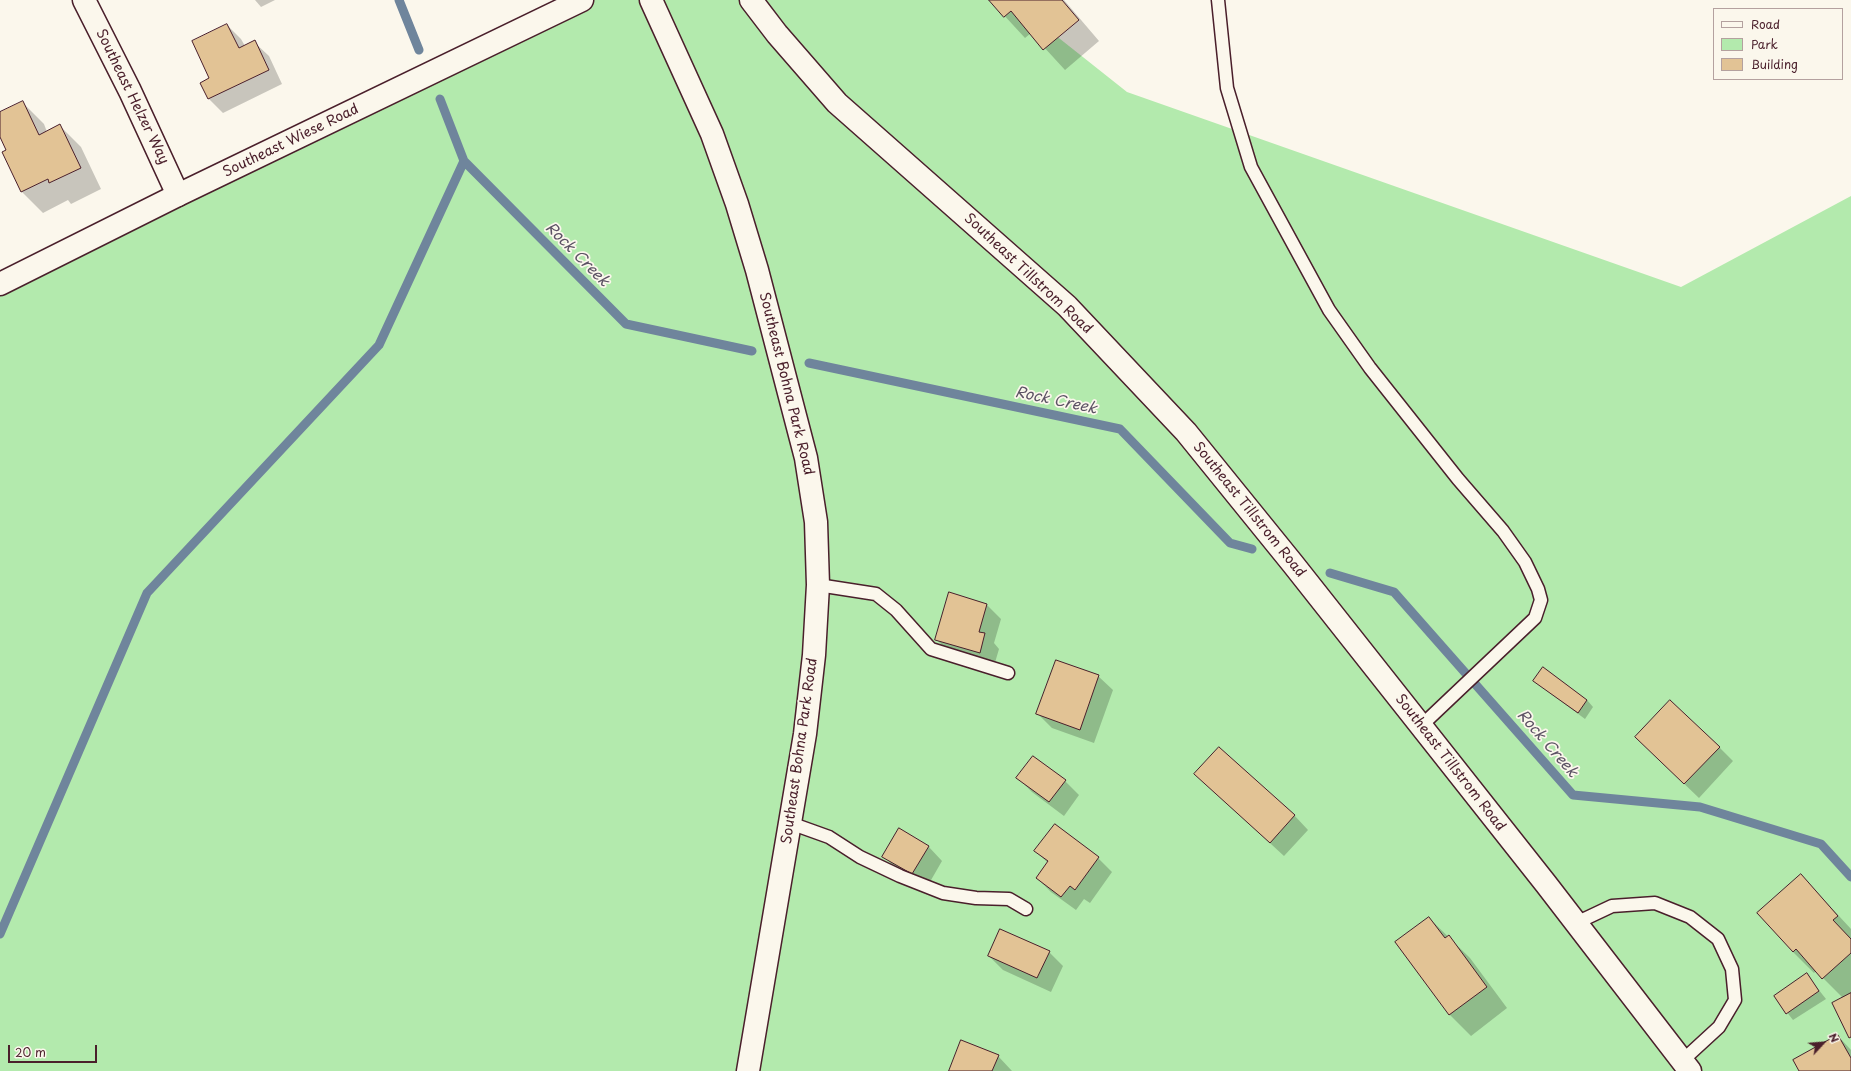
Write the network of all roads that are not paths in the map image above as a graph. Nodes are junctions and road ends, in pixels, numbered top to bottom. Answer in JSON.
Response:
{"nodes":[{"id":1,"x":84,"y":0,"type":"edge"},
{"id":2,"x":582,"y":0,"type":"edge"},
{"id":3,"x":651,"y":0,"type":"edge"},
{"id":4,"x":751,"y":0,"type":"edge"},
{"id":5,"x":1218,"y":0,"type":"edge"},
{"id":6,"x":178,"y":195,"type":"junction"},
{"id":7,"x":0,"y":284,"type":"edge"},
{"id":8,"x":818,"y":585,"type":"junction"},
{"id":9,"x":1008,"y":673,"type":"dead end"},
{"id":10,"x":1421,"y":726,"type":"junction"},
{"id":11,"x":790,"y":823,"type":"junction"},
{"id":12,"x":1026,"y":909,"type":"dead end"},
{"id":13,"x":1576,"y":923,"type":"junction"},
{"id":14,"x":1686,"y":1066,"type":"edge"},
{"id":15,"x":748,"y":1071,"type":"edge"}],
"edges":[{"from":1,"to":6,"type":"street","name":"Southeast Helzer Way"},
{"from":2,"to":6,"type":"street","name":"Southeast Wiese Road"},
{"from":3,"to":8,"type":"street","name":"Southeast Bohna Park Road"},
{"from":4,"to":10,"type":"street","name":"Southeast Tillstrom Road"},
{"from":5,"to":10,"type":"lane"},
{"from":6,"to":7,"type":"street","name":"Southeast Wiese Road"},
{"from":8,"to":9,"type":"lane"},
{"from":8,"to":11,"type":"street","name":"Southeast Bohna Park Road"},
{"from":10,"to":13,"type":"street","name":"Southeast Tillstrom Road"},
{"from":11,"to":12,"type":"lane"},
{"from":11,"to":15,"type":"street","name":"Southeast Bohna Park Road"},
{"from":13,"to":14,"type":"street","name":"Southeast Tillstrom Road"},
{"from":13,"to":14,"type":"lane"}]}
